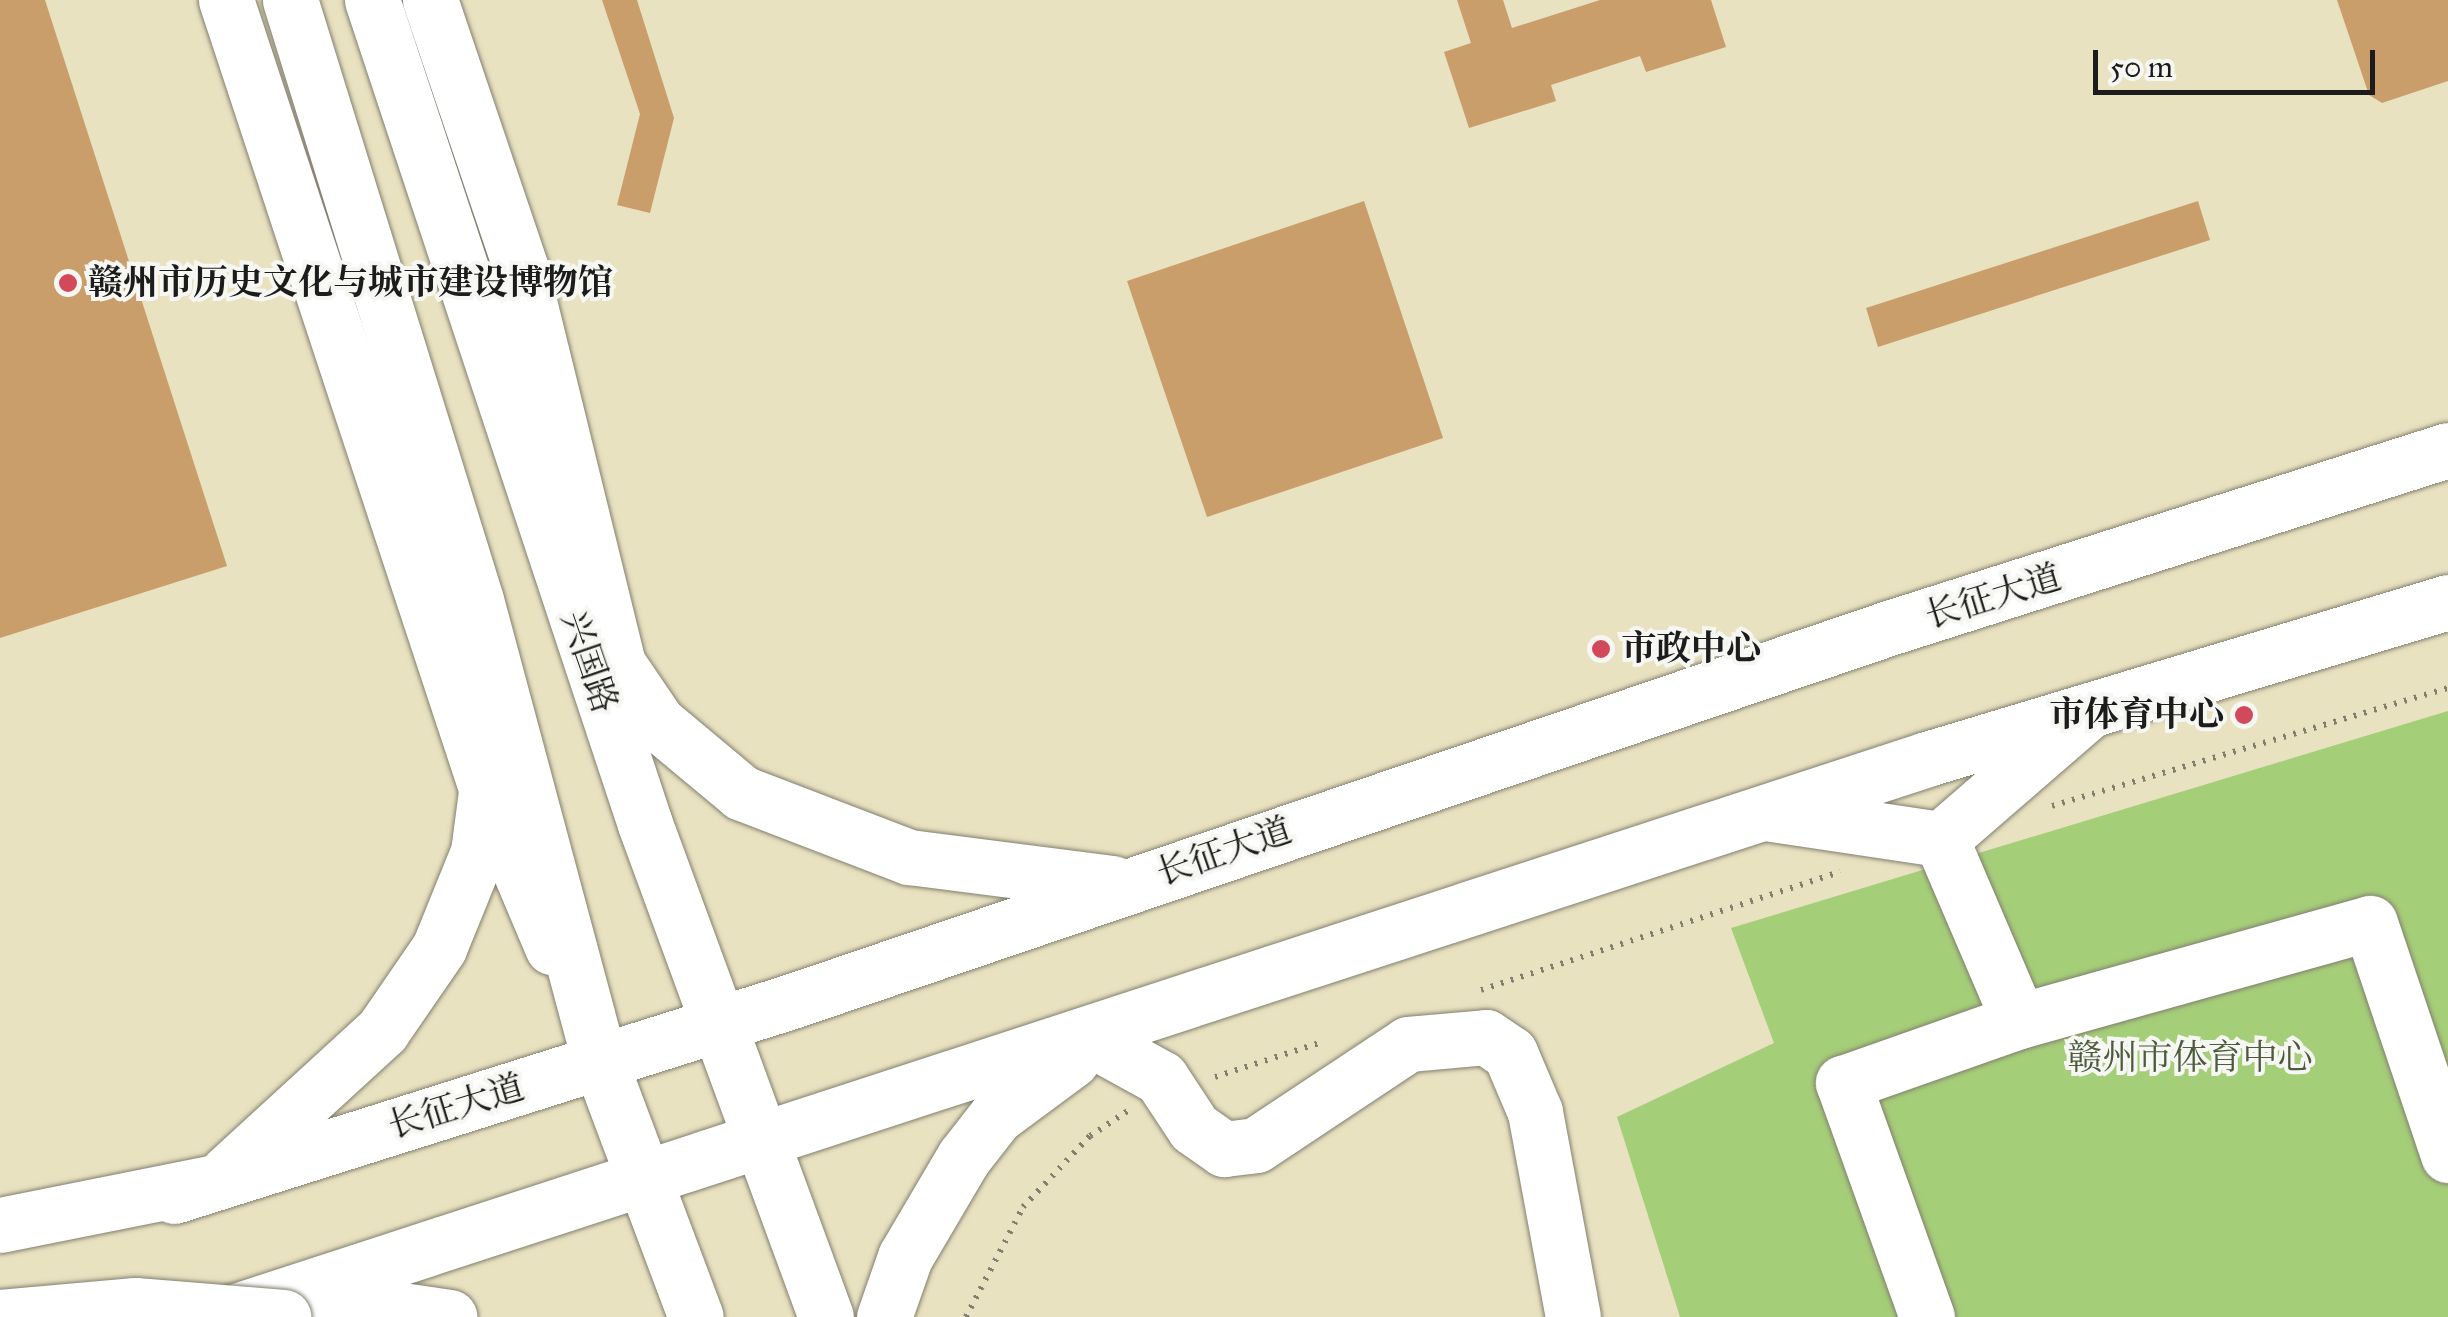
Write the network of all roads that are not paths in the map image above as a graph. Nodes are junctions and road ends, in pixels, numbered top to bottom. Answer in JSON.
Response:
{"nodes":[{"id":1,"x":226,"y":0,"type":"edge"},
{"id":2,"x":290,"y":0,"type":"edge"},
{"id":3,"x":372,"y":0,"type":"edge"},
{"id":4,"x":430,"y":0,"type":"edge"},
{"id":5,"x":2448,"y":450,"type":"edge"},
{"id":6,"x":558,"y":570,"type":"junction"},
{"id":7,"x":476,"y":600,"type":"junction"},
{"id":8,"x":2448,"y":602,"type":"edge"},
{"id":9,"x":620,"y":672,"type":"junction"},
{"id":10,"x":2090,"y":710,"type":"junction"},
{"id":11,"x":490,"y":800,"type":"junction"},
{"id":12,"x":1766,"y":813,"type":"junction"},
{"id":13,"x":1941,"y":839,"type":"junction"},
{"id":14,"x":1125,"y":885,"type":"junction"},
{"id":15,"x":2019,"y":1022,"type":"junction"},
{"id":16,"x":714,"y":1023,"type":"junction"},
{"id":17,"x":1092,"y":1043,"type":"junction"},
{"id":18,"x":600,"y":1062,"type":"junction"},
{"id":19,"x":759,"y":1140,"type":"junction"},
{"id":20,"x":2448,"y":1155,"type":"edge"},
{"id":21,"x":638,"y":1175,"type":"junction"},
{"id":22,"x":220,"y":1181,"type":"junction"},
{"id":23,"x":0,"y":1225,"type":"edge"},
{"id":24,"x":0,"y":1252,"type":"edge"},
{"id":25,"x":277,"y":1307,"type":"edge"},
{"id":26,"x":0,"y":1316,"type":"edge"},
{"id":27,"x":218,"y":1317,"type":"edge"},
{"id":28,"x":449,"y":1317,"type":"edge"},
{"id":29,"x":696,"y":1317,"type":"edge"},
{"id":30,"x":826,"y":1317,"type":"edge"},
{"id":31,"x":884,"y":1317,"type":"edge"},
{"id":32,"x":1574,"y":1317,"type":"edge"},
{"id":33,"x":1927,"y":1317,"type":"edge"}],
"edges":[{"from":1,"to":11,"type":"main road"},
{"from":2,"to":7,"type":"main road"},
{"from":3,"to":6,"type":"main road","name":"兴国路"},
{"from":4,"to":9,"type":"main road"},
{"from":5,"to":14,"type":"main road","name":"长征大道"},
{"from":6,"to":9,"type":"main road"},
{"from":6,"to":16,"type":"main road","name":"兴国路"},
{"from":7,"to":11,"type":"main road"},
{"from":7,"to":18,"type":"main road"},
{"from":8,"to":10,"type":"main road"},
{"from":9,"to":14,"type":"main road"},
{"from":9,"to":16,"type":"main road"},
{"from":10,"to":12,"type":"main road"},
{"from":10,"to":13,"type":"main road"},
{"from":11,"to":18,"type":"main road"},
{"from":11,"to":22,"type":"main road"},
{"from":12,"to":13,"type":"main road"},
{"from":12,"to":17,"type":"main road"},
{"from":13,"to":15,"type":"main road"},
{"from":14,"to":16,"type":"main road","name":"长征大道"},
{"from":15,"to":20,"type":"main road"},
{"from":15,"to":33,"type":"main road"},
{"from":16,"to":18,"type":"main road","name":"长征大道"},
{"from":16,"to":19,"type":"main road","name":"兴国路"},
{"from":17,"to":19,"type":"main road"},
{"from":17,"to":31,"type":"main road"},
{"from":17,"to":32,"type":"main road"},
{"from":18,"to":21,"type":"main road"},
{"from":18,"to":22,"type":"main road","name":"长征大道"},
{"from":19,"to":21,"type":"main road"},
{"from":19,"to":30,"type":"main road","name":"兴国路"},
{"from":21,"to":25,"type":"main road"},
{"from":21,"to":29,"type":"main road"},
{"from":22,"to":23,"type":"main road"},
{"from":22,"to":24,"type":"main road","name":"长征大道"},
{"from":25,"to":26,"type":"main road","bridge":true},
{"from":25,"to":27,"type":"main road"},
{"from":25,"to":28,"type":"main road"}]}
